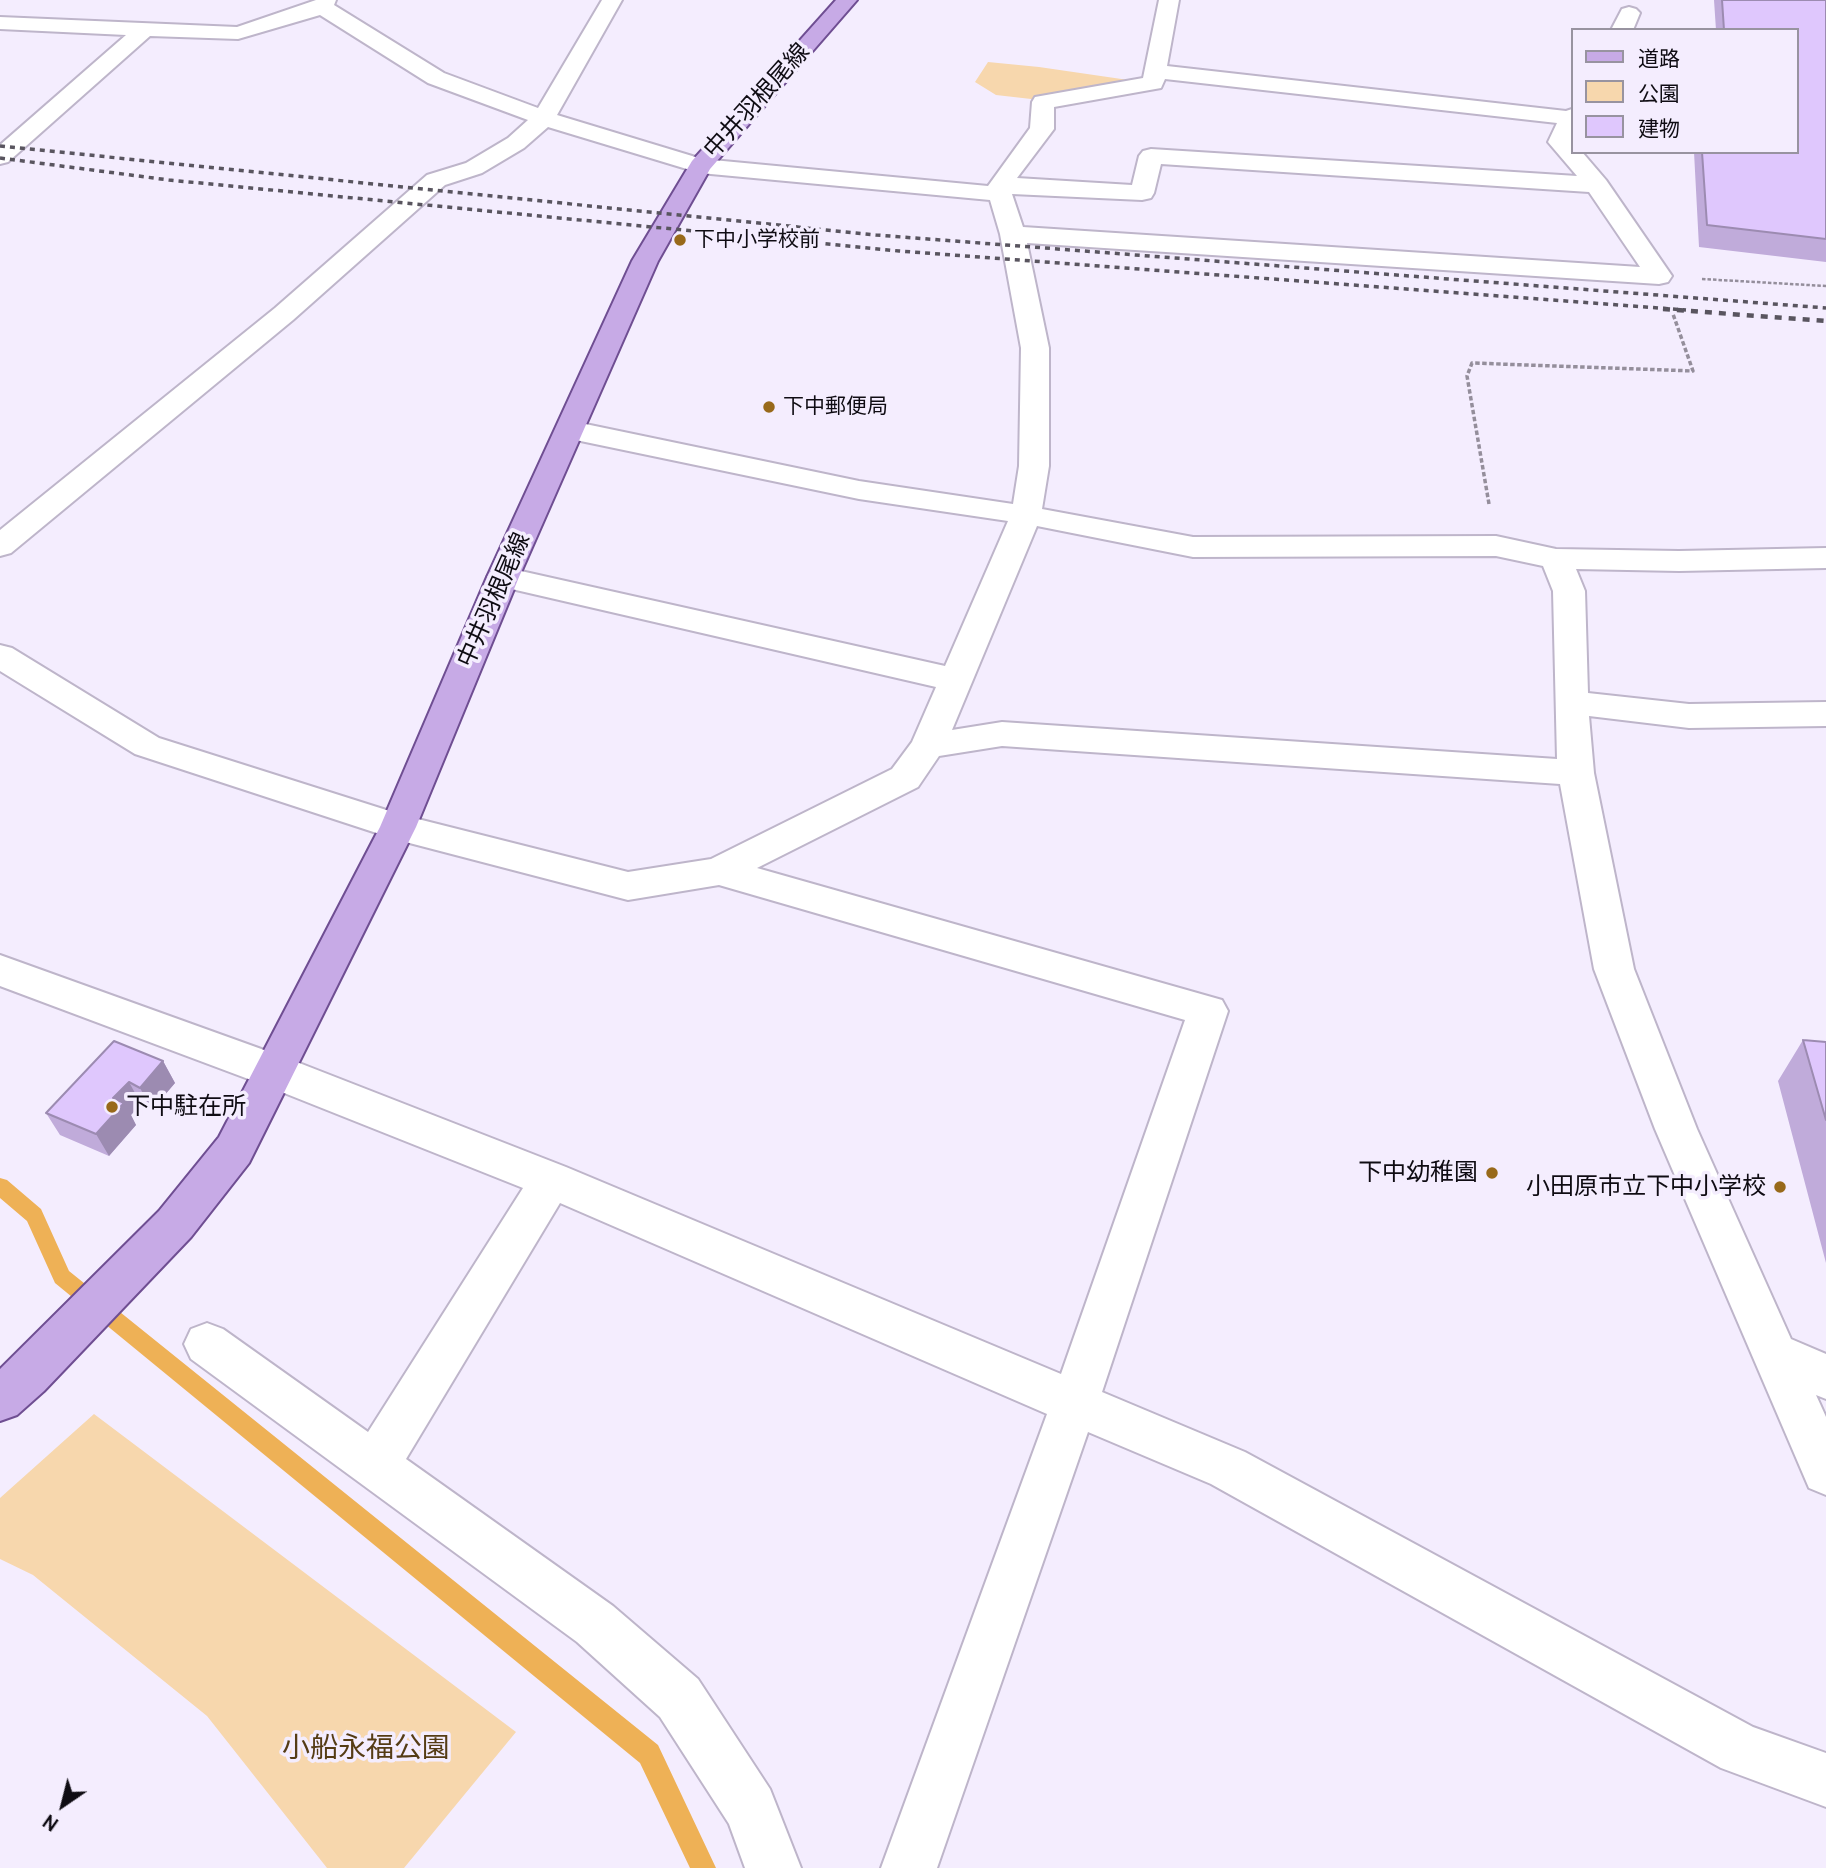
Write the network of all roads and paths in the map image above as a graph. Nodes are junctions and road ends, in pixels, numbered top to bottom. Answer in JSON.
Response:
{"nodes":[{"id":1,"x":612,"y":0,"type":"edge"},
{"id":2,"x":848,"y":0,"type":"edge"},
{"id":3,"x":1169,"y":0,"type":"edge"},
{"id":4,"x":324,"y":4,"type":"edge"},
{"id":5,"x":0,"y":23,"type":"edge"},
{"id":6,"x":146,"y":28,"type":"junction"},
{"id":7,"x":1157,"y":71,"type":"junction"},
{"id":8,"x":1570,"y":117,"type":"edge"},
{"id":9,"x":544,"y":118,"type":"junction"},
{"id":10,"x":1570,"y":119,"type":"edge"},
{"id":11,"x":1570,"y":154,"type":"edge"},
{"id":12,"x":1570,"y":154,"type":"edge"},
{"id":13,"x":0,"y":157,"type":"edge"},
{"id":14,"x":700,"y":166,"type":"junction"},
{"id":15,"x":1597,"y":185,"type":"junction"},
{"id":16,"x":1000,"y":189,"type":"junction"},
{"id":17,"x":1013,"y":234,"type":"junction"},
{"id":18,"x":1659,"y":276,"type":"junction"},
{"id":19,"x":1826,"y":286,"type":"edge"},
{"id":20,"x":571,"y":430,"type":"junction"},
{"id":21,"x":1026,"y":515,"type":"junction"},
{"id":22,"x":0,"y":546,"type":"edge"},
{"id":23,"x":1496,"y":546,"type":"junction"},
{"id":24,"x":1826,"y":558,"type":"edge"},
{"id":25,"x":1556,"y":559,"type":"junction"},
{"id":26,"x":503,"y":577,"type":"junction"},
{"id":27,"x":0,"y":656,"type":"edge"},
{"id":28,"x":956,"y":680,"type":"junction"},
{"id":29,"x":1571,"y":703,"type":"junction"},
{"id":30,"x":1826,"y":714,"type":"edge"},
{"id":31,"x":928,"y":746,"type":"junction"},
{"id":32,"x":1576,"y":773,"type":"junction"},
{"id":33,"x":398,"y":827,"type":"junction"},
{"id":34,"x":719,"y":871,"type":"junction"},
{"id":35,"x":0,"y":970,"type":"edge"},
{"id":36,"x":274,"y":1071,"type":"junction"},
{"id":37,"x":551,"y":1180,"type":"junction"},
{"id":38,"x":207,"y":1344,"type":"dead end"},
{"id":39,"x":1775,"y":1354,"type":"junction"},
{"id":40,"x":1826,"y":1377,"type":"edge"},
{"id":41,"x":13,"y":1387,"type":"edge"},
{"id":42,"x":1075,"y":1402,"type":"junction"},
{"id":43,"x":374,"y":1467,"type":"junction"},
{"id":44,"x":1826,"y":1472,"type":"edge"},
{"id":45,"x":1826,"y":1780,"type":"edge"},
{"id":46,"x":773,"y":1868,"type":"edge"},
{"id":47,"x":909,"y":1868,"type":"edge"}],
"edges":[{"from":1,"to":9,"type":"street"},
{"from":2,"to":14,"type":"main road","name":"中井羽根尾線"},
{"from":3,"to":7,"type":"street"},
{"from":4,"to":6,"type":"street"},
{"from":4,"to":9,"type":"street"},
{"from":5,"to":6,"type":"street"},
{"from":6,"to":13,"type":"street"},
{"from":7,"to":8,"type":"street"},
{"from":7,"to":16,"type":"street"},
{"from":9,"to":14,"type":"street"},
{"from":9,"to":22,"type":"street"},
{"from":10,"to":12,"type":"street"},
{"from":11,"to":15,"type":"street"},
{"from":14,"to":16,"type":"street"},
{"from":14,"to":20,"type":"main road","name":"中井羽根尾線"},
{"from":15,"to":16,"type":"street"},
{"from":15,"to":18,"type":"street"},
{"from":16,"to":17,"type":"street"},
{"from":17,"to":18,"type":"street"},
{"from":17,"to":21,"type":"street"},
{"from":18,"to":19,"type":"path"},
{"from":18,"to":23,"type":"path"},
{"from":20,"to":21,"type":"street"},
{"from":20,"to":26,"type":"main road","name":"中井羽根尾線"},
{"from":21,"to":23,"type":"street"},
{"from":21,"to":28,"type":"street"},
{"from":23,"to":25,"type":"street"},
{"from":24,"to":25,"type":"street"},
{"from":25,"to":29,"type":"street"},
{"from":26,"to":28,"type":"street"},
{"from":26,"to":33,"type":"main road","name":"中井羽根尾線"},
{"from":27,"to":33,"type":"street"},
{"from":28,"to":31,"type":"street"},
{"from":29,"to":30,"type":"street"},
{"from":29,"to":32,"type":"street"},
{"from":31,"to":32,"type":"street"},
{"from":31,"to":34,"type":"street"},
{"from":32,"to":39,"type":"street"},
{"from":33,"to":34,"type":"street"},
{"from":33,"to":36,"type":"main road","name":"中井羽根尾線"},
{"from":34,"to":42,"type":"street"},
{"from":35,"to":36,"type":"street"},
{"from":36,"to":37,"type":"street"},
{"from":36,"to":41,"type":"main road","name":"中井羽根尾線"},
{"from":37,"to":42,"type":"street"},
{"from":37,"to":43,"type":"street"},
{"from":38,"to":43,"type":"street"},
{"from":39,"to":40,"type":"street"},
{"from":39,"to":44,"type":"street"},
{"from":42,"to":45,"type":"street"},
{"from":42,"to":47,"type":"street"},
{"from":43,"to":46,"type":"street"}]}
